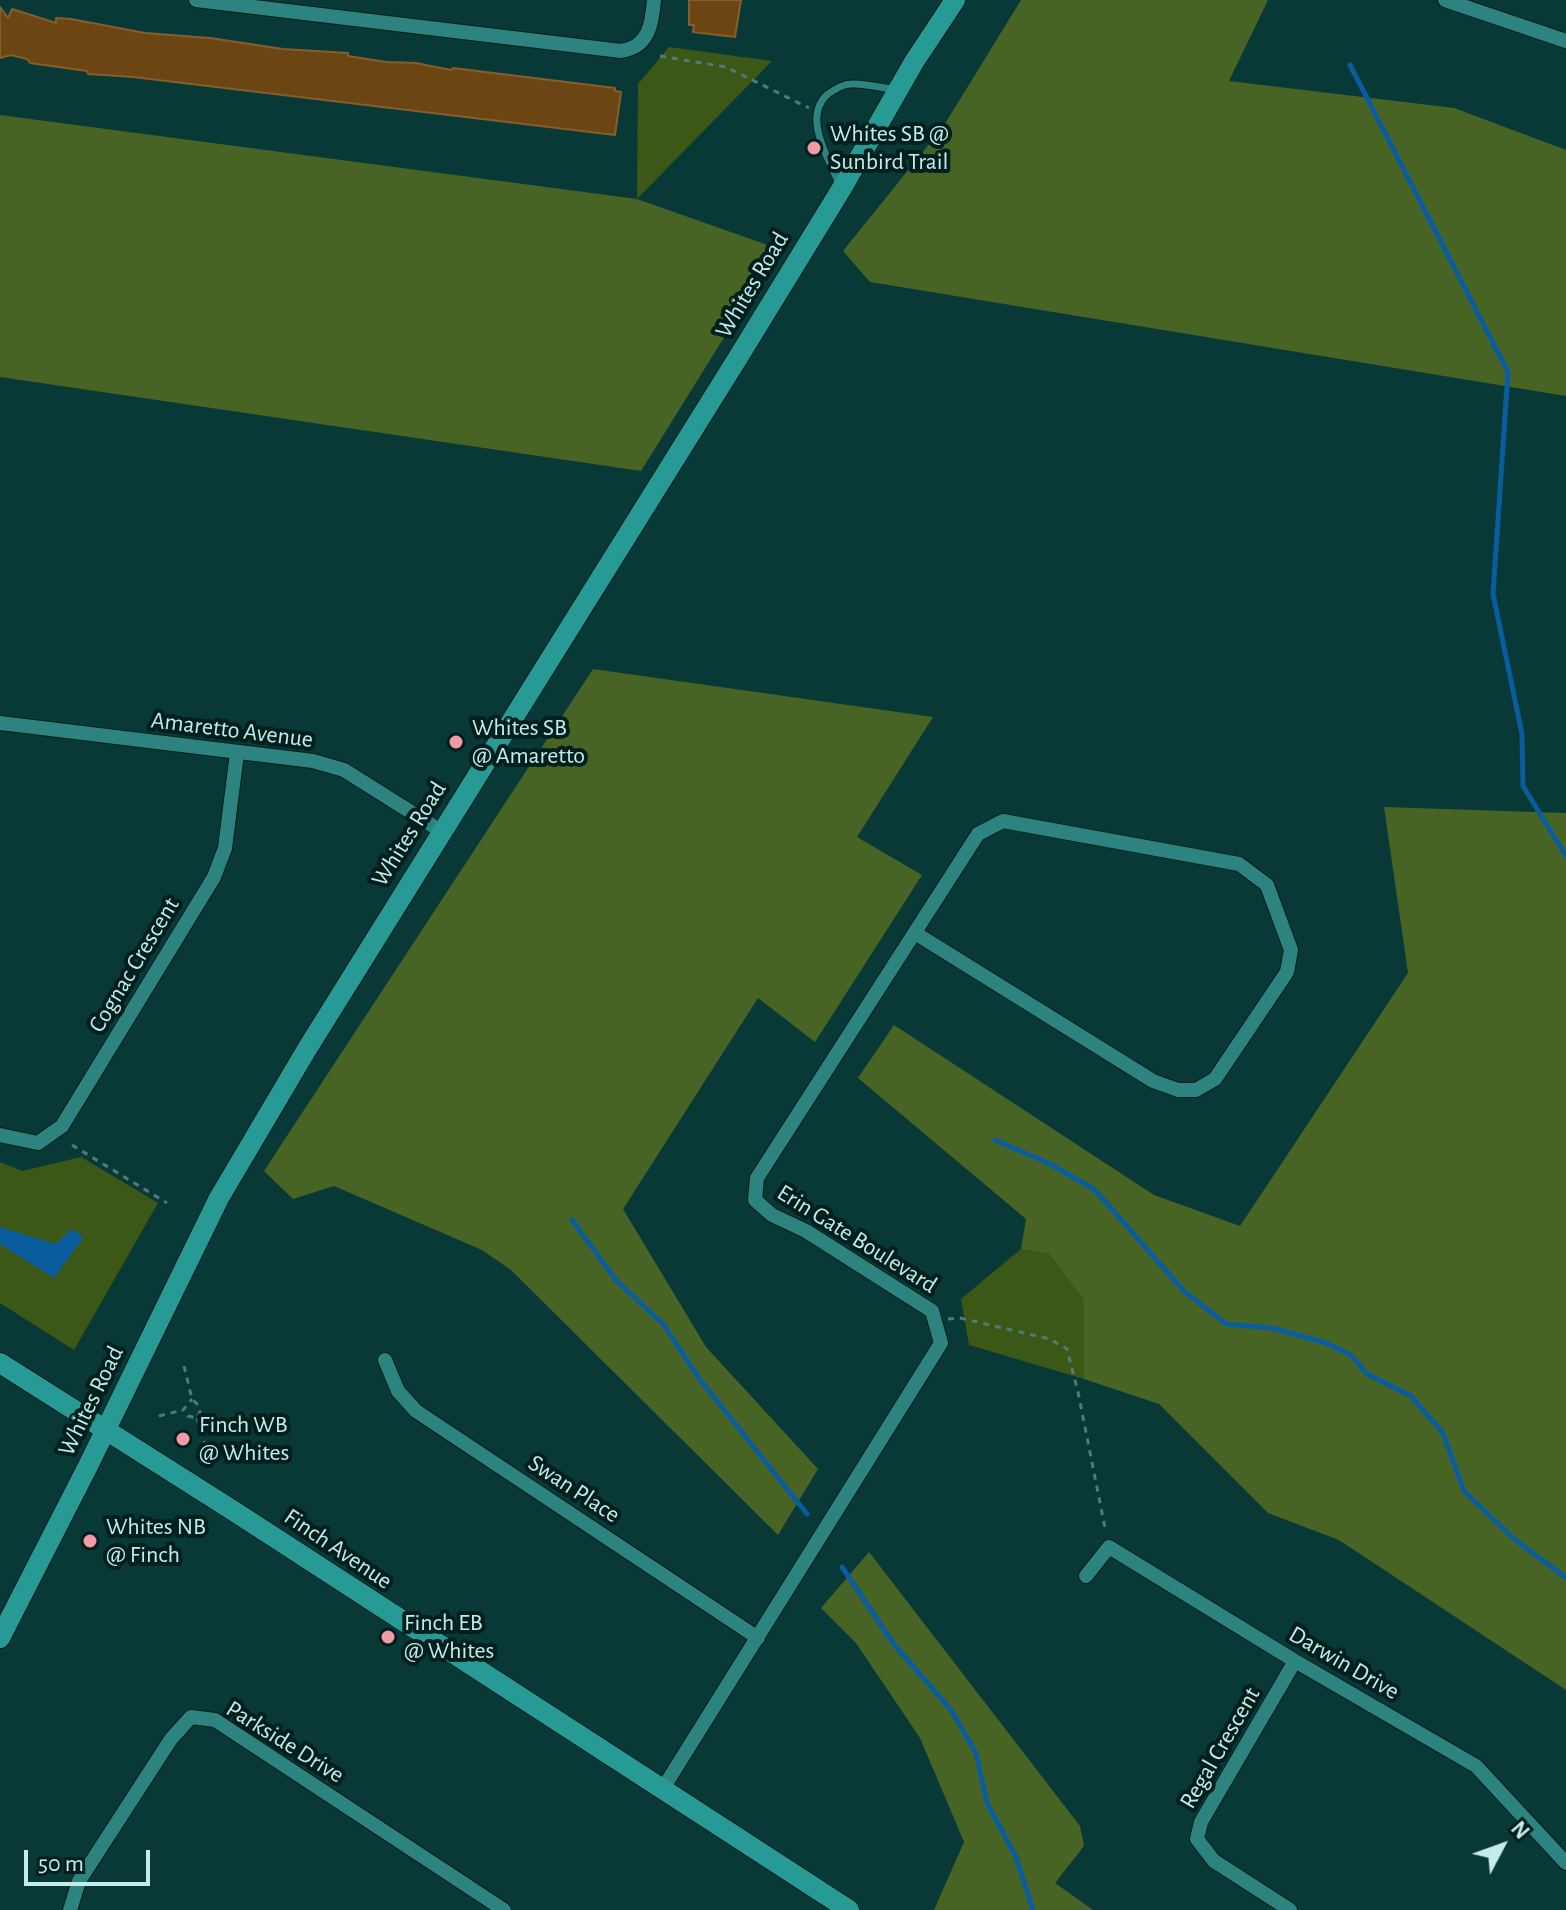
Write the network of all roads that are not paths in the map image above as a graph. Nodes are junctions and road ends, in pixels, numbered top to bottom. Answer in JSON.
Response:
{"nodes":[{"id":1,"x":196,"y":0,"type":"edge"},
{"id":2,"x":654,"y":0,"type":"edge"},
{"id":3,"x":955,"y":0,"type":"edge"},
{"id":4,"x":1445,"y":0,"type":"edge"},
{"id":5,"x":1566,"y":41,"type":"edge"},
{"id":6,"x":898,"y":90,"type":"junction"},
{"id":7,"x":842,"y":188,"type":"junction"},
{"id":8,"x":0,"y":723,"type":"edge"},
{"id":9,"x":237,"y":753,"type":"junction"},
{"id":10,"x":441,"y":831,"type":"junction"},
{"id":11,"x":915,"y":933,"type":"junction"},
{"id":12,"x":0,"y":1135,"type":"edge"},
{"id":13,"x":385,"y":1360,"type":"dead end"},
{"id":14,"x":0,"y":1363,"type":"edge"},
{"id":15,"x":106,"y":1429,"type":"junction"},
{"id":16,"x":1086,"y":1576,"type":"dead end"},
{"id":17,"x":0,"y":1638,"type":"edge"},
{"id":18,"x":758,"y":1638,"type":"junction"},
{"id":19,"x":1295,"y":1661,"type":"junction"},
{"id":20,"x":662,"y":1790,"type":"junction"},
{"id":21,"x":1566,"y":1863,"type":"edge"},
{"id":22,"x":70,"y":1910,"type":"edge"},
{"id":23,"x":504,"y":1910,"type":"edge"},
{"id":24,"x":849,"y":1910,"type":"edge"},
{"id":25,"x":1290,"y":1910,"type":"edge"}],
"edges":[{"from":1,"to":2,"type":"street"},
{"from":3,"to":6,"type":"main road","name":"Whites Road"},
{"from":4,"to":5,"type":"street"},
{"from":6,"to":7,"type":"main road","name":"Whites Road"},
{"from":6,"to":7,"type":"lane"},
{"from":7,"to":10,"type":"main road","name":"Whites Road"},
{"from":8,"to":9,"type":"street","name":"Amaretto Avenue"},
{"from":9,"to":10,"type":"street","name":"Amaretto Avenue"},
{"from":9,"to":12,"type":"street","name":"Cognac Crescent"},
{"from":10,"to":15,"type":"main road","name":"Whites Road"},
{"from":11,"to":11,"type":"street","name":"Erin Gate Boulevard"},
{"from":11,"to":18,"type":"street","name":"Erin Gate Boulevard"},
{"from":13,"to":18,"type":"street","name":"Swan Place"},
{"from":14,"to":15,"type":"main road","name":"Finch Avenue"},
{"from":15,"to":17,"type":"main road","name":"Whites Road"},
{"from":15,"to":20,"type":"main road","name":"Finch Avenue"},
{"from":16,"to":19,"type":"street","name":"Darwin Drive"},
{"from":18,"to":20,"type":"street","name":"Erin Gate Boulevard"},
{"from":19,"to":21,"type":"street","name":"Darwin Drive"},
{"from":19,"to":25,"type":"street","name":"Regal Crescent"},
{"from":20,"to":24,"type":"main road","name":"Finch Avenue"},
{"from":22,"to":23,"type":"street","name":"Parkside Drive"}]}
